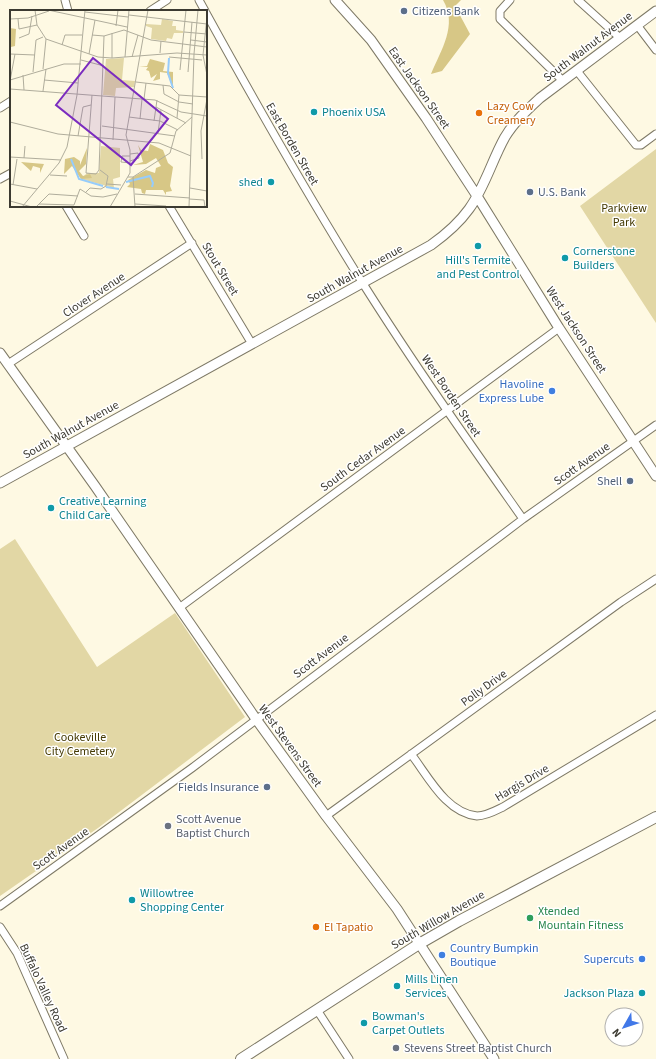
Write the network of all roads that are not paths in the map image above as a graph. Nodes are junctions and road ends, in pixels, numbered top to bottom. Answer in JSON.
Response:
{"nodes":[{"id":1,"x":65,"y":0,"type":"edge"},
{"id":2,"x":167,"y":0,"type":"edge"},
{"id":3,"x":199,"y":0,"type":"edge"},
{"id":4,"x":335,"y":0,"type":"edge"},
{"id":5,"x":510,"y":0,"type":"edge"},
{"id":6,"x":578,"y":0,"type":"edge"},
{"id":7,"x":68,"y":10,"type":"edge"},
{"id":8,"x":152,"y":10,"type":"edge"},
{"id":9,"x":205,"y":10,"type":"edge"},
{"id":10,"x":656,"y":11,"type":"edge"},
{"id":11,"x":207,"y":14,"type":"edge"},
{"id":12,"x":637,"y":25,"type":"junction"},
{"id":13,"x":620,"y":38,"type":"junction"},
{"id":14,"x":656,"y":50,"type":"edge"},
{"id":15,"x":577,"y":71,"type":"junction"},
{"id":16,"x":563,"y":81,"type":"junction"},
{"id":17,"x":10,"y":102,"type":"edge"},
{"id":18,"x":0,"y":108,"type":"edge"},
{"id":19,"x":656,"y":134,"type":"edge"},
{"id":20,"x":10,"y":173,"type":"edge"},
{"id":21,"x":0,"y":179,"type":"edge"},
{"id":22,"x":477,"y":196,"type":"junction"},
{"id":23,"x":67,"y":207,"type":"edge"},
{"id":24,"x":170,"y":207,"type":"edge"},
{"id":25,"x":84,"y":236,"type":"dead end"},
{"id":26,"x":192,"y":243,"type":"junction"},
{"id":27,"x":363,"y":283,"type":"junction"},
{"id":28,"x":559,"y":328,"type":"junction"},
{"id":29,"x":252,"y":344,"type":"junction"},
{"id":30,"x":0,"y":353,"type":"edge"},
{"id":31,"x":8,"y":364,"type":"junction"},
{"id":32,"x":447,"y":411,"type":"junction"},
{"id":33,"x":656,"y":425,"type":"edge"},
{"id":34,"x":634,"y":441,"type":"junction"},
{"id":35,"x":67,"y":446,"type":"junction"},
{"id":36,"x":656,"y":476,"type":"edge"},
{"id":37,"x":0,"y":483,"type":"edge"},
{"id":38,"x":522,"y":519,"type":"junction"},
{"id":39,"x":656,"y":579,"type":"edge"},
{"id":40,"x":179,"y":608,"type":"junction"},
{"id":41,"x":656,"y":715,"type":"edge"},
{"id":42,"x":256,"y":719,"type":"junction"},
{"id":43,"x":412,"y":754,"type":"junction"},
{"id":44,"x":326,"y":816,"type":"junction"},
{"id":45,"x":656,"y":818,"type":"edge"},
{"id":46,"x":0,"y":906,"type":"edge"},
{"id":47,"x":0,"y":927,"type":"edge"},
{"id":48,"x":419,"y":944,"type":"junction"},
{"id":49,"x":317,"y":1010,"type":"junction"},
{"id":50,"x":64,"y":1059,"type":"edge"},
{"id":51,"x":241,"y":1059,"type":"edge"},
{"id":52,"x":350,"y":1059,"type":"edge"},
{"id":53,"x":494,"y":1059,"type":"edge"}],
"edges":[{"from":1,"to":7,"type":"street"},
{"from":2,"to":8,"type":"street"},
{"from":3,"to":9,"type":"street","name":"East Borden Street"},
{"from":4,"to":22,"type":"street","name":"East Jackson Street"},
{"from":5,"to":16,"type":"street"},
{"from":6,"to":13,"type":"street"},
{"from":10,"to":12,"type":"street","name":"South Walnut Avenue"},
{"from":11,"to":27,"type":"street","name":"East Borden Street"},
{"from":12,"to":13,"type":"street","name":"South Walnut Avenue"},
{"from":12,"to":14,"type":"street"},
{"from":13,"to":15,"type":"street","name":"South Walnut Avenue"},
{"from":15,"to":16,"type":"street","name":"South Walnut Avenue"},
{"from":15,"to":19,"type":"street"},
{"from":16,"to":22,"type":"street","name":"South Walnut Avenue"},
{"from":17,"to":18,"type":"street"},
{"from":20,"to":21,"type":"street"},
{"from":22,"to":27,"type":"street","name":"South Walnut Avenue"},
{"from":22,"to":28,"type":"street","name":"West Jackson Street"},
{"from":23,"to":25,"type":"street"},
{"from":24,"to":26,"type":"street","name":"Stout Street"},
{"from":26,"to":29,"type":"street","name":"Stout Street"},
{"from":26,"to":31,"type":"street","name":"Clover Avenue"},
{"from":27,"to":29,"type":"street","name":"South Walnut Avenue"},
{"from":27,"to":32,"type":"street","name":"West Borden Street"},
{"from":28,"to":32,"type":"street","name":"South Cedar Avenue"},
{"from":28,"to":34,"type":"street","name":"West Jackson Street"},
{"from":29,"to":35,"type":"street","name":"South Walnut Avenue"},
{"from":30,"to":31,"type":"street","name":"West Stevens Street"},
{"from":31,"to":35,"type":"street","name":"West Stevens Street"},
{"from":32,"to":38,"type":"street","name":"West Borden Street"},
{"from":32,"to":40,"type":"street","name":"South Cedar Avenue"},
{"from":33,"to":34,"type":"street","name":"Scott Avenue"},
{"from":34,"to":36,"type":"street","name":"West Jackson Street"},
{"from":34,"to":38,"type":"street","name":"Scott Avenue"},
{"from":35,"to":37,"type":"street","name":"South Walnut Avenue"},
{"from":35,"to":40,"type":"street","name":"West Stevens Street"},
{"from":38,"to":42,"type":"street","name":"Scott Avenue"},
{"from":39,"to":43,"type":"street","name":"Polly Drive"},
{"from":40,"to":42,"type":"street","name":"West Stevens Street"},
{"from":41,"to":43,"type":"street","name":"Hargis Drive"},
{"from":42,"to":44,"type":"street","name":"West Stevens Street"},
{"from":42,"to":46,"type":"street","name":"Scott Avenue"},
{"from":43,"to":44,"type":"street","name":"Polly Drive"},
{"from":44,"to":48,"type":"street","name":"West Stevens Street"},
{"from":45,"to":48,"type":"main road","name":"South Willow Avenue"},
{"from":47,"to":50,"type":"street","name":"Buffalo Valley Road"},
{"from":48,"to":49,"type":"main road","name":"South Willow Avenue"},
{"from":48,"to":53,"type":"street","name":"West Stevens Street"},
{"from":49,"to":51,"type":"main road","name":"South Willow Avenue"},
{"from":49,"to":52,"type":"street"}]}
